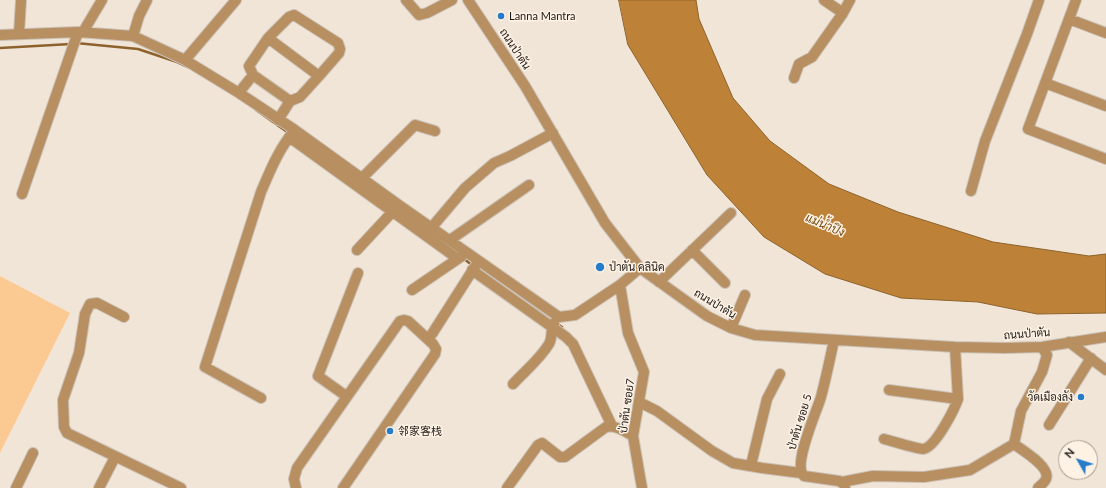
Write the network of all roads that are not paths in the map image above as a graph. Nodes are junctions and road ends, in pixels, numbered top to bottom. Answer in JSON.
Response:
{"nodes":[{"id":1,"x":21,"y":0,"type":"edge"},
{"id":2,"x":102,"y":0,"type":"edge"},
{"id":3,"x":147,"y":0,"type":"edge"},
{"id":4,"x":236,"y":0,"type":"edge"},
{"id":5,"x":406,"y":0,"type":"edge"},
{"id":6,"x":452,"y":0,"type":"edge"},
{"id":7,"x":468,"y":0,"type":"edge"},
{"id":8,"x":824,"y":0,"type":"edge"},
{"id":9,"x":850,"y":0,"type":"edge"},
{"id":10,"x":1039,"y":0,"type":"edge"},
{"id":11,"x":1076,"y":0,"type":"edge"},
{"id":12,"x":843,"y":13,"type":"junction"},
{"id":13,"x":1069,"y":19,"type":"junction"},
{"id":14,"x":80,"y":32,"type":"junction"},
{"id":15,"x":1106,"y":33,"type":"edge"},
{"id":16,"x":19,"y":34,"type":"junction"},
{"id":17,"x":0,"y":35,"type":"edge"},
{"id":18,"x":133,"y":36,"type":"junction"},
{"id":19,"x":268,"y":38,"type":"junction"},
{"id":20,"x":185,"y":60,"type":"junction"},
{"id":21,"x":253,"y":75,"type":"junction"},
{"id":22,"x":319,"y":76,"type":"junction"},
{"id":23,"x":794,"y":78,"type":"dead end"},
{"id":24,"x":1045,"y":83,"type":"junction"},
{"id":25,"x":241,"y":90,"type":"dead end"},
{"id":26,"x":290,"y":101,"type":"junction"},
{"id":27,"x":1106,"y":106,"type":"edge"},
{"id":28,"x":278,"y":120,"type":"junction"},
{"id":29,"x":435,"y":131,"type":"dead end"},
{"id":30,"x":553,"y":133,"type":"junction"},
{"id":31,"x":292,"y":134,"type":"junction"},
{"id":32,"x":1106,"y":159,"type":"edge"},
{"id":33,"x":358,"y":181,"type":"junction"},
{"id":34,"x":529,"y":185,"type":"dead end"},
{"id":35,"x":971,"y":192,"type":"dead end"},
{"id":36,"x":22,"y":194,"type":"dead end"},
{"id":37,"x":395,"y":208,"type":"junction"},
{"id":38,"x":731,"y":213,"type":"dead end"},
{"id":39,"x":432,"y":227,"type":"junction"},
{"id":40,"x":423,"y":234,"type":"junction"},
{"id":41,"x":450,"y":240,"type":"junction"},
{"id":42,"x":357,"y":250,"type":"dead end"},
{"id":43,"x":692,"y":250,"type":"junction"},
{"id":44,"x":467,"y":252,"type":"junction"},
{"id":45,"x":458,"y":259,"type":"junction"},
{"id":46,"x":479,"y":261,"type":"junction"},
{"id":47,"x":640,"y":268,"type":"junction"},
{"id":48,"x":472,"y":270,"type":"junction"},
{"id":49,"x":358,"y":273,"type":"dead end"},
{"id":50,"x":509,"y":281,"type":"junction"},
{"id":51,"x":659,"y":282,"type":"junction"},
{"id":52,"x":725,"y":283,"type":"dead end"},
{"id":53,"x":620,"y":285,"type":"junction"},
{"id":54,"x":412,"y":290,"type":"dead end"},
{"id":55,"x":502,"y":291,"type":"junction"},
{"id":56,"x":745,"y":295,"type":"dead end"},
{"id":57,"x":559,"y":316,"type":"junction"},
{"id":58,"x":124,"y":317,"type":"dead end"},
{"id":59,"x":552,"y":328,"type":"junction"},
{"id":60,"x":731,"y":328,"type":"junction"},
{"id":61,"x":432,"y":334,"type":"dead end"},
{"id":62,"x":1106,"y":337,"type":"edge"},
{"id":63,"x":834,"y":340,"type":"junction"},
{"id":64,"x":1068,"y":342,"type":"junction"},
{"id":65,"x":955,"y":347,"type":"junction"},
{"id":66,"x":1042,"y":347,"type":"junction"},
{"id":67,"x":1091,"y":358,"type":"junction"},
{"id":68,"x":1106,"y":370,"type":"edge"},
{"id":69,"x":780,"y":374,"type":"dead end"},
{"id":70,"x":513,"y":384,"type":"dead end"},
{"id":71,"x":889,"y":390,"type":"dead end"},
{"id":72,"x":346,"y":396,"type":"junction"},
{"id":73,"x":261,"y":398,"type":"dead end"},
{"id":74,"x":958,"y":399,"type":"junction"},
{"id":75,"x":639,"y":402,"type":"junction"},
{"id":76,"x":1049,"y":425,"type":"dead end"},
{"id":77,"x":612,"y":426,"type":"junction"},
{"id":78,"x":633,"y":436,"type":"junction"},
{"id":79,"x":884,"y":439,"type":"dead end"},
{"id":80,"x":1014,"y":444,"type":"junction"},
{"id":81,"x":33,"y":453,"type":"dead end"},
{"id":82,"x":115,"y":457,"type":"junction"},
{"id":83,"x":751,"y":465,"type":"junction"},
{"id":84,"x":801,"y":473,"type":"junction"},
{"id":85,"x":165,"y":484,"type":"edge"},
{"id":86,"x":842,"y":484,"type":"edge"},
{"id":87,"x":512,"y":486,"type":"edge"},
{"id":88,"x":16,"y":488,"type":"edge"},
{"id":89,"x":99,"y":488,"type":"edge"},
{"id":90,"x":181,"y":488,"type":"edge"},
{"id":91,"x":296,"y":488,"type":"edge"},
{"id":92,"x":343,"y":488,"type":"edge"},
{"id":93,"x":642,"y":488,"type":"edge"},
{"id":94,"x":1038,"y":488,"type":"edge"}],
"edges":[{"from":1,"to":16,"type":"street"},
{"from":2,"to":14,"type":"street"},
{"from":3,"to":18,"type":"street"},
{"from":4,"to":20,"type":"street"},
{"from":5,"to":6,"type":"street"},
{"from":7,"to":30,"type":"street","name":"ถนนป่าตัน"},
{"from":8,"to":12,"type":"street"},
{"from":9,"to":12,"type":"street"},
{"from":10,"to":35,"type":"street"},
{"from":11,"to":13,"type":"street"},
{"from":12,"to":23,"type":"street"},
{"from":13,"to":15,"type":"street"},
{"from":13,"to":24,"type":"street"},
{"from":14,"to":16,"type":"street"},
{"from":14,"to":18,"type":"street"},
{"from":14,"to":36,"type":"street"},
{"from":16,"to":17,"type":"street"},
{"from":18,"to":20,"type":"street"},
{"from":19,"to":21,"type":"street"},
{"from":19,"to":22,"type":"street"},
{"from":19,"to":22,"type":"street"},
{"from":20,"to":28,"type":"street"},
{"from":21,"to":25,"type":"street"},
{"from":21,"to":26,"type":"street"},
{"from":22,"to":26,"type":"street"},
{"from":24,"to":27,"type":"street"},
{"from":24,"to":32,"type":"street"},
{"from":26,"to":28,"type":"street"},
{"from":28,"to":31,"type":"street"},
{"from":29,"to":33,"type":"street"},
{"from":30,"to":39,"type":"street"},
{"from":30,"to":47,"type":"street","name":"ถนนป่าตัน"},
{"from":31,"to":33,"type":"street"},
{"from":31,"to":73,"type":"street"},
{"from":33,"to":37,"type":"street"},
{"from":34,"to":41,"type":"street"},
{"from":37,"to":39,"type":"street"},
{"from":37,"to":40,"type":"street"},
{"from":37,"to":42,"type":"street"},
{"from":38,"to":43,"type":"street"},
{"from":39,"to":40,"type":"street"},
{"from":39,"to":41,"type":"street"},
{"from":40,"to":45,"type":"street"},
{"from":41,"to":44,"type":"street"},
{"from":43,"to":51,"type":"street"},
{"from":43,"to":52,"type":"street"},
{"from":44,"to":45,"type":"street"},
{"from":44,"to":46,"type":"street"},
{"from":45,"to":54,"type":"street"},
{"from":46,"to":48,"type":"street"},
{"from":46,"to":50,"type":"street"},
{"from":47,"to":51,"type":"street","name":"ถนนป่าตัน"},
{"from":47,"to":53,"type":"street"},
{"from":48,"to":55,"type":"street"},
{"from":48,"to":61,"type":"street"},
{"from":49,"to":72,"type":"street"},
{"from":50,"to":55,"type":"street"},
{"from":50,"to":57,"type":"street"},
{"from":51,"to":60,"type":"street","name":"ถนนป่าตัน"},
{"from":53,"to":57,"type":"street"},
{"from":53,"to":75,"type":"street","name":"ป่าตัน ซอย7"},
{"from":55,"to":59,"type":"street"},
{"from":56,"to":60,"type":"street"},
{"from":57,"to":59,"type":"street"},
{"from":58,"to":82,"type":"street"},
{"from":59,"to":70,"type":"street"},
{"from":59,"to":77,"type":"street"},
{"from":60,"to":63,"type":"street","name":"ถนนป่าตัน"},
{"from":62,"to":64,"type":"street","name":"ถนนป่าตัน"},
{"from":63,"to":65,"type":"street","name":"ถนนป่าตัน"},
{"from":63,"to":84,"type":"street","name":"ป่าตัน ซอย 5"},
{"from":64,"to":66,"type":"street","name":"ถนนป่าตัน"},
{"from":64,"to":67,"type":"street"},
{"from":65,"to":66,"type":"street","name":"ถนนป่าตัน"},
{"from":65,"to":74,"type":"street"},
{"from":66,"to":80,"type":"street"},
{"from":67,"to":68,"type":"street"},
{"from":67,"to":76,"type":"street"},
{"from":69,"to":83,"type":"street"},
{"from":71,"to":74,"type":"street"},
{"from":72,"to":91,"type":"street"},
{"from":72,"to":92,"type":"street"},
{"from":74,"to":79,"type":"street"},
{"from":75,"to":78,"type":"street","name":"ป่าตัน ซอย7"},
{"from":75,"to":83,"type":"street"},
{"from":77,"to":78,"type":"street"},
{"from":77,"to":87,"type":"street"},
{"from":78,"to":93,"type":"street","name":"ป่าตัน ซอย7"},
{"from":80,"to":86,"type":"street"},
{"from":80,"to":94,"type":"street"},
{"from":81,"to":88,"type":"street"},
{"from":82,"to":85,"type":"street"},
{"from":82,"to":89,"type":"street"},
{"from":83,"to":84,"type":"street"},
{"from":84,"to":86,"type":"street"},
{"from":85,"to":90,"type":"street"}]}
